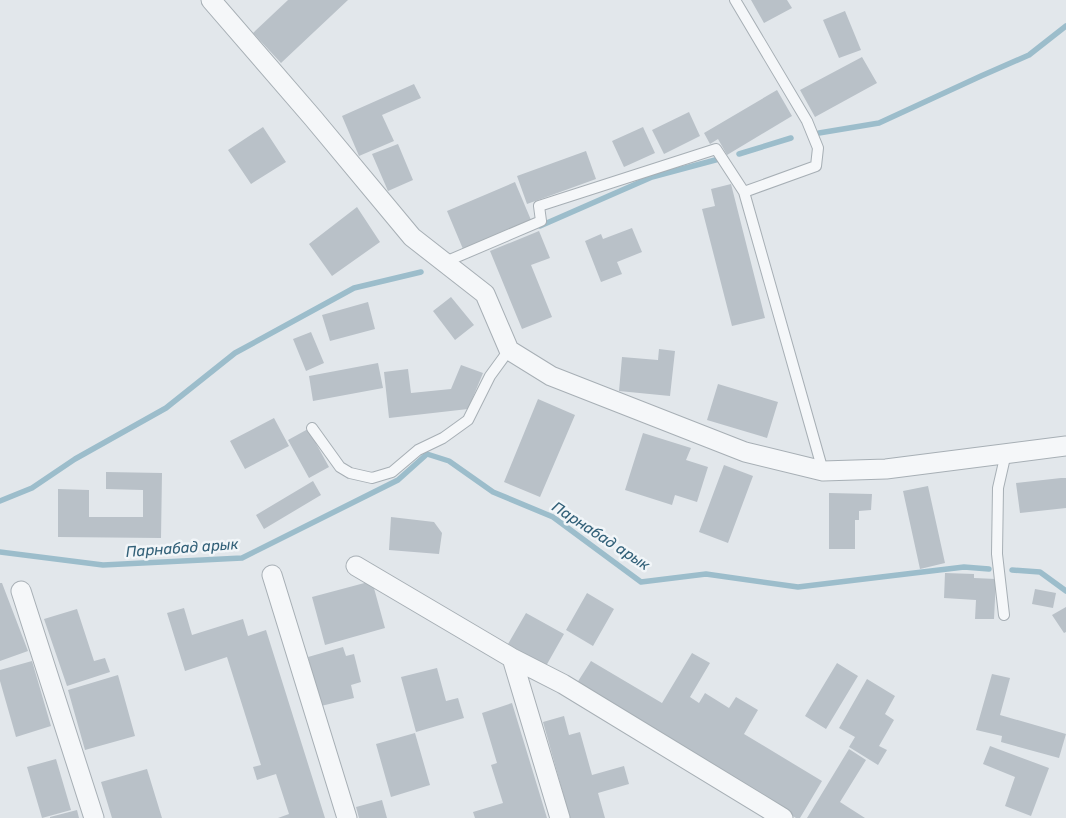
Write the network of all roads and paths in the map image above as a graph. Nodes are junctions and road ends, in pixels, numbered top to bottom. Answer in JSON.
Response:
{"nodes":[{"id":1,"x":211,"y":0,"type":"edge"},
{"id":2,"x":735,"y":0,"type":"edge"},
{"id":3,"x":744,"y":192,"type":"junction"},
{"id":4,"x":445,"y":262,"type":"junction"},
{"id":5,"x":509,"y":350,"type":"junction"},
{"id":6,"x":312,"y":428,"type":"dead end"},
{"id":7,"x":1066,"y":446,"type":"edge"},
{"id":8,"x":1006,"y":453,"type":"junction"},
{"id":9,"x":823,"y":471,"type":"junction"},
{"id":10,"x":356,"y":566,"type":"dead end"},
{"id":11,"x":272,"y":576,"type":"dead end"},
{"id":12,"x":21,"y":591,"type":"dead end"},
{"id":13,"x":1004,"y":614,"type":"dead end"},
{"id":14,"x":512,"y":658,"type":"junction"},
{"id":15,"x":778,"y":816,"type":"edge"},
{"id":16,"x":94,"y":818,"type":"edge"},
{"id":17,"x":347,"y":818,"type":"edge"},
{"id":18,"x":560,"y":818,"type":"edge"}],
"edges":[{"from":1,"to":4,"type":"street"},
{"from":2,"to":3,"type":"lane"},
{"from":3,"to":4,"type":"lane"},
{"from":3,"to":9,"type":"lane"},
{"from":4,"to":5,"type":"street"},
{"from":5,"to":6,"type":"lane"},
{"from":5,"to":9,"type":"street"},
{"from":7,"to":8,"type":"street"},
{"from":8,"to":9,"type":"street"},
{"from":8,"to":13,"type":"lane"},
{"from":10,"to":14,"type":"street"},
{"from":11,"to":17,"type":"street"},
{"from":12,"to":16,"type":"street"},
{"from":14,"to":15,"type":"street"},
{"from":14,"to":18,"type":"street"}]}
